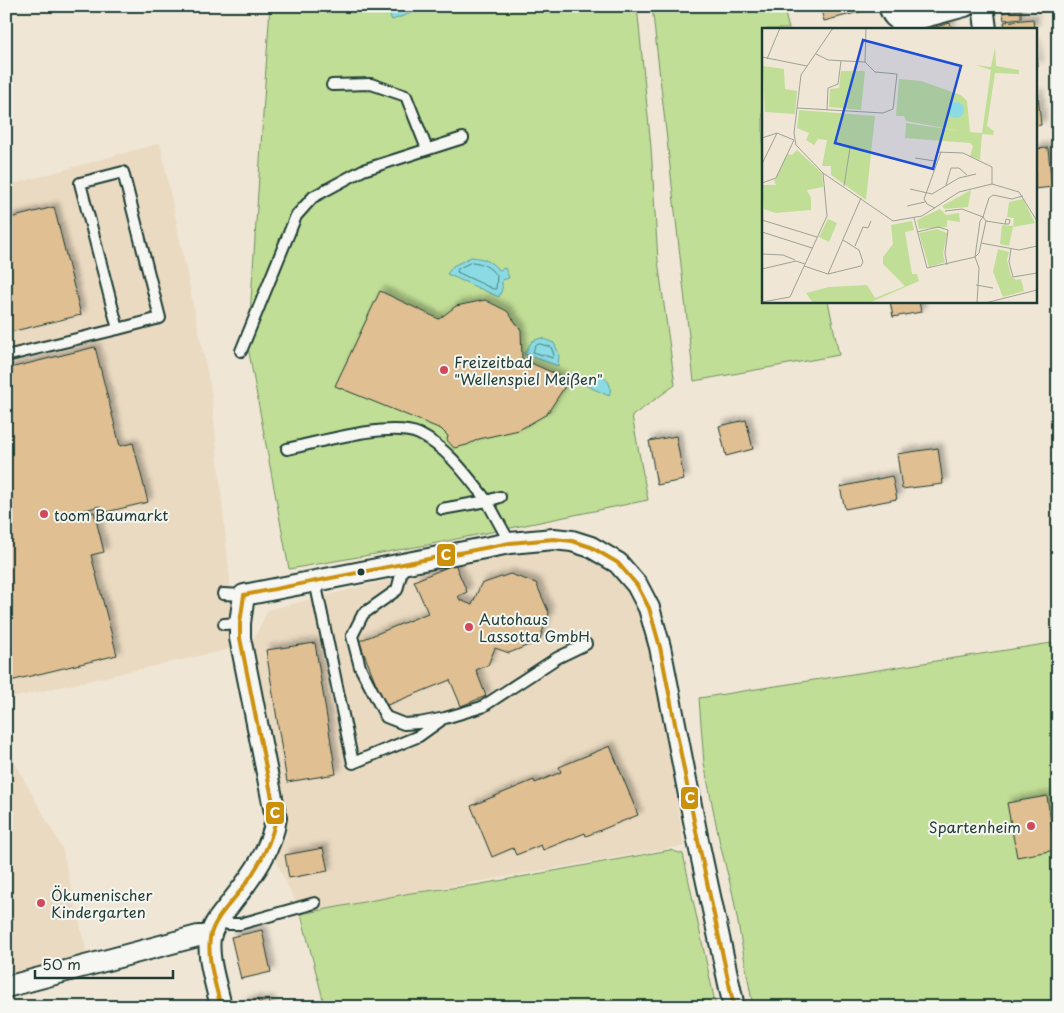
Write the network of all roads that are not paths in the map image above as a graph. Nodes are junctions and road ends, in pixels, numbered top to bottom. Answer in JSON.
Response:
{"nodes":[{"id":1,"x":889,"y":6,"type":"edge"},
{"id":2,"x":965,"y":6,"type":"edge"},
{"id":3,"x":983,"y":6,"type":"edge"},
{"id":4,"x":986,"y":28,"type":"edge"},
{"id":5,"x":332,"y":85,"type":"dead end"},
{"id":6,"x":462,"y":138,"type":"dead end"},
{"id":7,"x":427,"y":149,"type":"junction"},
{"id":8,"x":118,"y":329,"type":"junction"},
{"id":9,"x":241,"y":351,"type":"dead end"},
{"id":10,"x":6,"y":356,"type":"edge"},
{"id":11,"x":287,"y":449,"type":"dead end"},
{"id":12,"x":500,"y":498,"type":"dead end"},
{"id":13,"x":487,"y":502,"type":"junction"},
{"id":14,"x":442,"y":510,"type":"dead end"},
{"id":15,"x":510,"y":543,"type":"junction"},
{"id":16,"x":404,"y":563,"type":"junction"},
{"id":17,"x":316,"y":581,"type":"junction"},
{"id":18,"x":223,"y":594,"type":"dead end"},
{"id":19,"x":244,"y":595,"type":"junction"},
{"id":20,"x":586,"y":644,"type":"dead end"},
{"id":21,"x":445,"y":718,"type":"junction"},
{"id":22,"x":315,"y":903,"type":"dead end"},
{"id":23,"x":213,"y":929,"type":"junction"},
{"id":24,"x":6,"y":987,"type":"edge"},
{"id":25,"x":222,"y":1007,"type":"edge"},
{"id":26,"x":734,"y":1007,"type":"edge"}],
"edges":[{"from":1,"to":2,"type":"street"},
{"from":3,"to":4,"type":"street"},
{"from":5,"to":7,"type":"lane"},
{"from":6,"to":7,"type":"lane"},
{"from":7,"to":9,"type":"lane"},
{"from":8,"to":8,"type":"lane"},
{"from":8,"to":10,"type":"lane"},
{"from":11,"to":13,"type":"lane"},
{"from":12,"to":13,"type":"lane"},
{"from":13,"to":14,"type":"lane"},
{"from":13,"to":15,"type":"lane"},
{"from":15,"to":16,"type":"street"},
{"from":15,"to":26,"type":"street"},
{"from":16,"to":17,"type":"street"},
{"from":16,"to":21,"type":"lane"},
{"from":17,"to":19,"type":"street"},
{"from":17,"to":21,"type":"lane"},
{"from":18,"to":19,"type":"lane"},
{"from":19,"to":23,"type":"street"},
{"from":20,"to":21,"type":"lane"},
{"from":22,"to":23,"type":"lane"},
{"from":23,"to":24,"type":"street"},
{"from":23,"to":25,"type":"street"}]}
